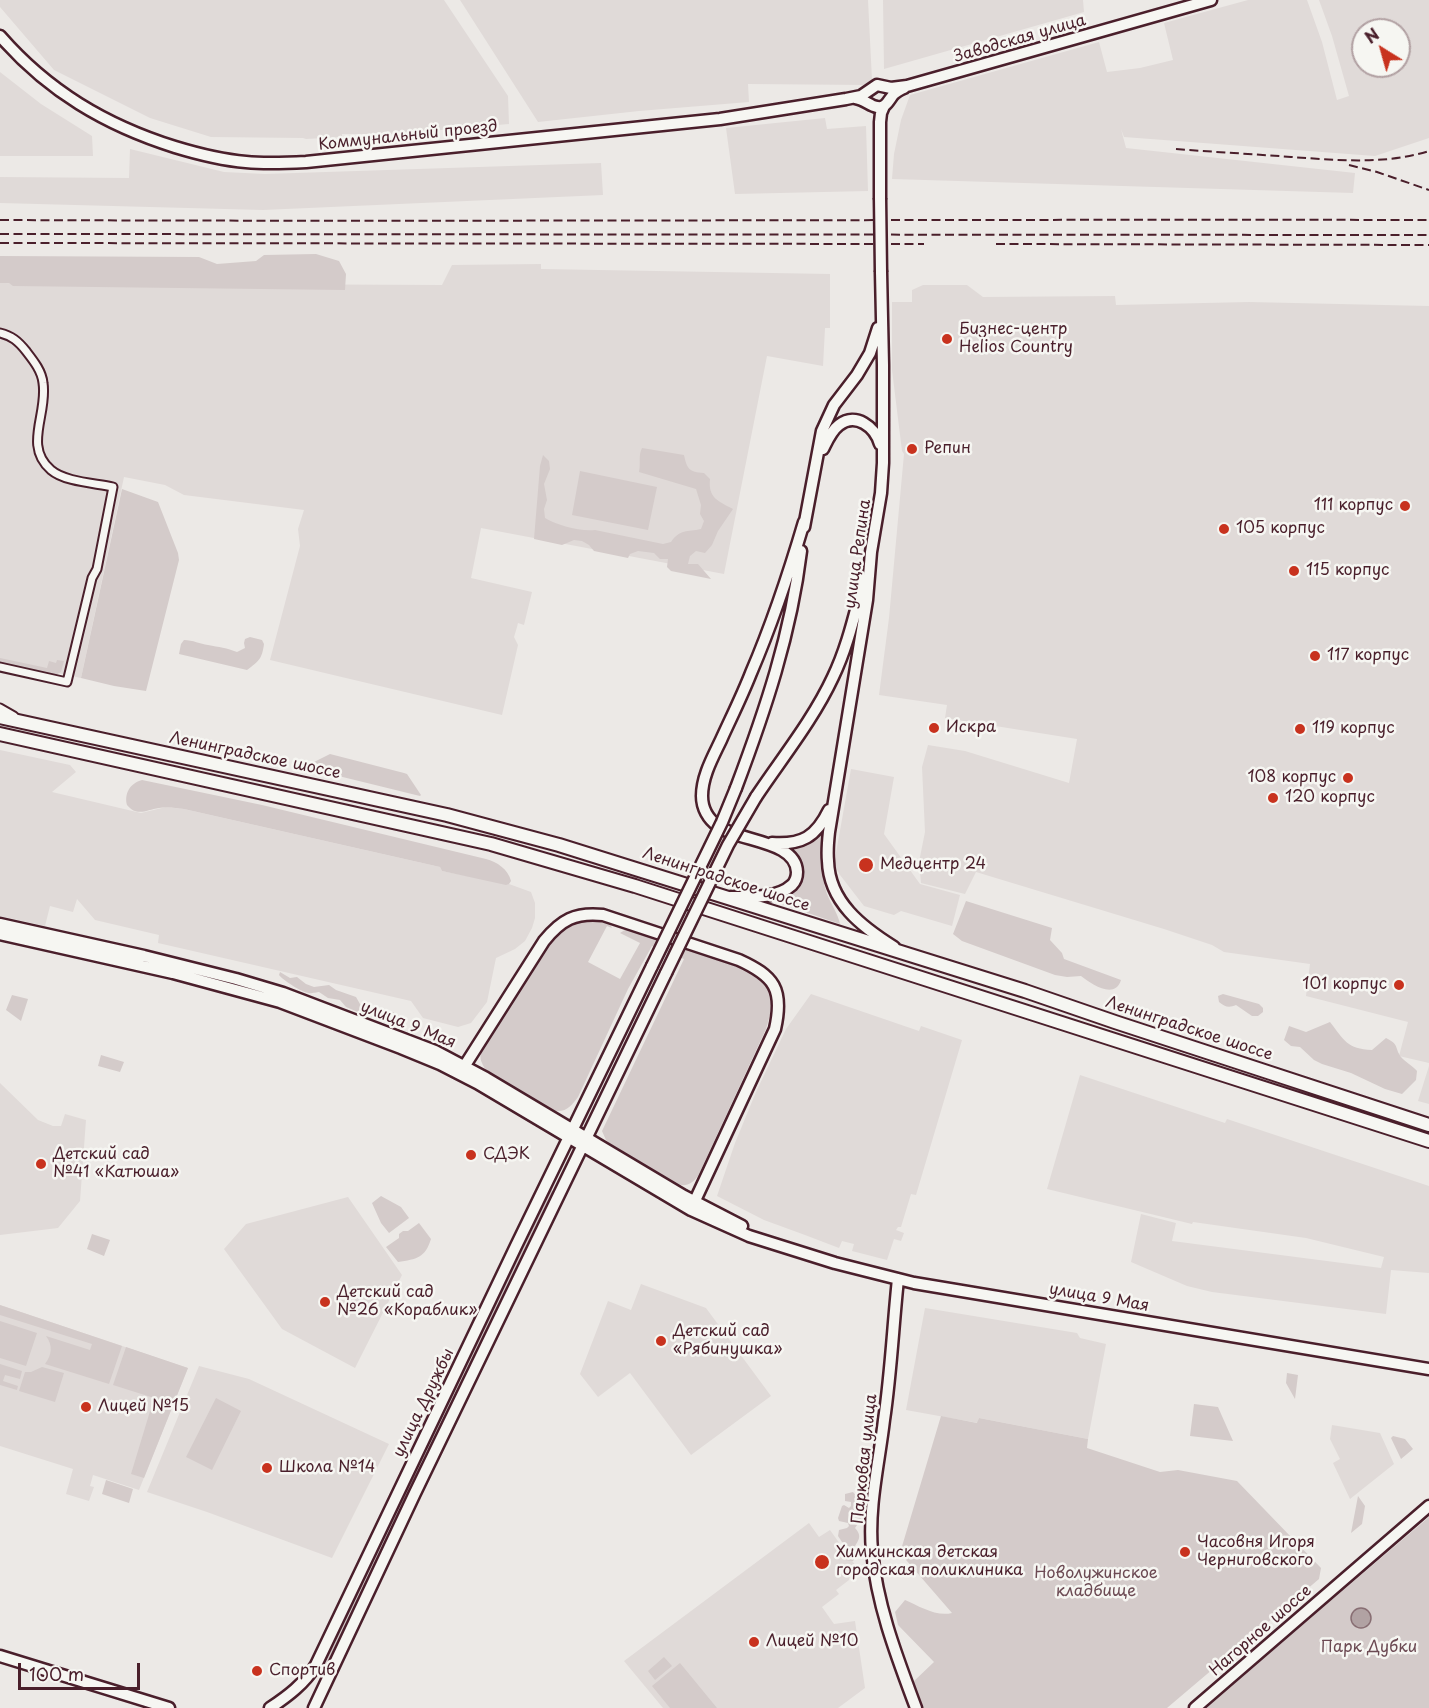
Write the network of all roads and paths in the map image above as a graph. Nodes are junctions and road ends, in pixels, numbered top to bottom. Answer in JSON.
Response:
{"nodes":[{"id":1,"x":1212,"y":0,"type":"edge"},
{"id":2,"x":0,"y":36,"type":"edge"},
{"id":3,"x":884,"y":86,"type":"junction"},
{"id":4,"x":907,"y":86,"type":"junction"},
{"id":5,"x":871,"y":88,"type":"junction"},
{"id":6,"x":854,"y":98,"type":"junction"},
{"id":7,"x":880,"y":104,"type":"junction"},
{"id":8,"x":881,"y":314,"type":"junction"},
{"id":9,"x":0,"y":333,"type":"edge"},
{"id":10,"x":883,"y":459,"type":"junction"},
{"id":11,"x":813,"y":477,"type":"junction"},
{"id":12,"x":804,"y":522,"type":"junction"},
{"id":13,"x":871,"y":552,"type":"junction"},
{"id":14,"x":0,"y":667,"type":"edge"},
{"id":15,"x":0,"y":708,"type":"edge"},
{"id":16,"x":0,"y":717,"type":"edge"},
{"id":17,"x":27,"y":723,"type":"junction"},
{"id":18,"x":0,"y":734,"type":"edge"},
{"id":19,"x":834,"y":798,"type":"junction"},
{"id":20,"x":766,"y":843,"type":"junction"},
{"id":21,"x":721,"y":897,"type":"junction"},
{"id":22,"x":0,"y":924,"type":"edge"},
{"id":23,"x":0,"y":934,"type":"edge"},
{"id":24,"x":904,"y":954,"type":"junction"},
{"id":25,"x":461,"y":1070,"type":"junction"},
{"id":26,"x":1429,"y":1125,"type":"edge"},
{"id":27,"x":570,"y":1133,"type":"junction"},
{"id":28,"x":1429,"y":1141,"type":"edge"},
{"id":29,"x":585,"y":1142,"type":"junction"},
{"id":30,"x":693,"y":1206,"type":"junction"},
{"id":31,"x":898,"y":1279,"type":"junction"},
{"id":32,"x":1429,"y":1369,"type":"edge"},
{"id":33,"x":1429,"y":1506,"type":"edge"},
{"id":34,"x":0,"y":1656,"type":"edge"},
{"id":35,"x":316,"y":1705,"type":"edge"},
{"id":36,"x":169,"y":1708,"type":"edge"},
{"id":37,"x":270,"y":1708,"type":"edge"},
{"id":38,"x":916,"y":1708,"type":"edge"},
{"id":39,"x":1195,"y":1708,"type":"edge"}],
"edges":[{"from":1,"to":4,"type":"street","name":"Заводская улица"},
{"from":2,"to":6,"type":"street","name":"Коммунальный проезд"},
{"from":3,"to":4,"type":"street","name":"Заводская улица"},
{"from":3,"to":5,"type":"street","name":"Заводская улица"},
{"from":3,"to":7,"type":"street","name":"улица Репина"},
{"from":4,"to":7,"type":"street","name":"Заводская улица"},
{"from":5,"to":6,"type":"street","name":"Коммунальный проезд"},
{"from":5,"to":7,"type":"street"},
{"from":6,"to":7,"type":"street","name":"Коммунальный проезд"},
{"from":7,"to":8,"type":"street","name":"улица Репина","bridge":true},
{"from":8,"to":10,"type":"street","name":"улица Репина"},
{"from":8,"to":11,"type":"street"},
{"from":9,"to":14,"type":"street"},
{"from":10,"to":11,"type":"street"},
{"from":10,"to":13,"type":"street","name":"улица Репина"},
{"from":11,"to":12,"type":"street"},
{"from":12,"to":20,"type":"street"},
{"from":12,"to":27,"type":"street","name":"улица Дружбы","bridge":true},
{"from":13,"to":19,"type":"street","name":"улица Репина"},
{"from":13,"to":29,"type":"street","name":"улица Дружбы","bridge":true},
{"from":15,"to":17,"type":"street"},
{"from":16,"to":17,"type":"highway","name":"Ленинградское шоссе"},
{"from":17,"to":21,"type":"highway","name":"Ленинградское шоссе"},
{"from":18,"to":28,"type":"highway","name":"Ленинградское шоссе"},
{"from":19,"to":20,"type":"street"},
{"from":19,"to":24,"type":"street","name":"улица Репина"},
{"from":20,"to":21,"type":"street"},
{"from":21,"to":24,"type":"highway","name":"Ленинградское шоссе"},
{"from":22,"to":25,"type":"street","name":"улица 9 Мая"},
{"from":23,"to":25,"type":"street","name":"улица 9 Мая"},
{"from":24,"to":26,"type":"highway","name":"Ленинградское шоссе"},
{"from":25,"to":27,"type":"street","name":"улица 9 Мая"},
{"from":25,"to":30,"type":"street"},
{"from":27,"to":29,"type":"street","name":"улица 9 Мая"},
{"from":27,"to":37,"type":"street","name":"улица Дружбы"},
{"from":29,"to":30,"type":"street","name":"улица 9 Мая"},
{"from":29,"to":35,"type":"street","name":"улица Дружбы"},
{"from":30,"to":31,"type":"street","name":"улица 9 Мая"},
{"from":31,"to":32,"type":"street","name":"улица 9 Мая"},
{"from":31,"to":38,"type":"street","name":"Парковая улица"},
{"from":33,"to":39,"type":"street","name":"Нагорное шоссе"},
{"from":34,"to":36,"type":"street"}]}
